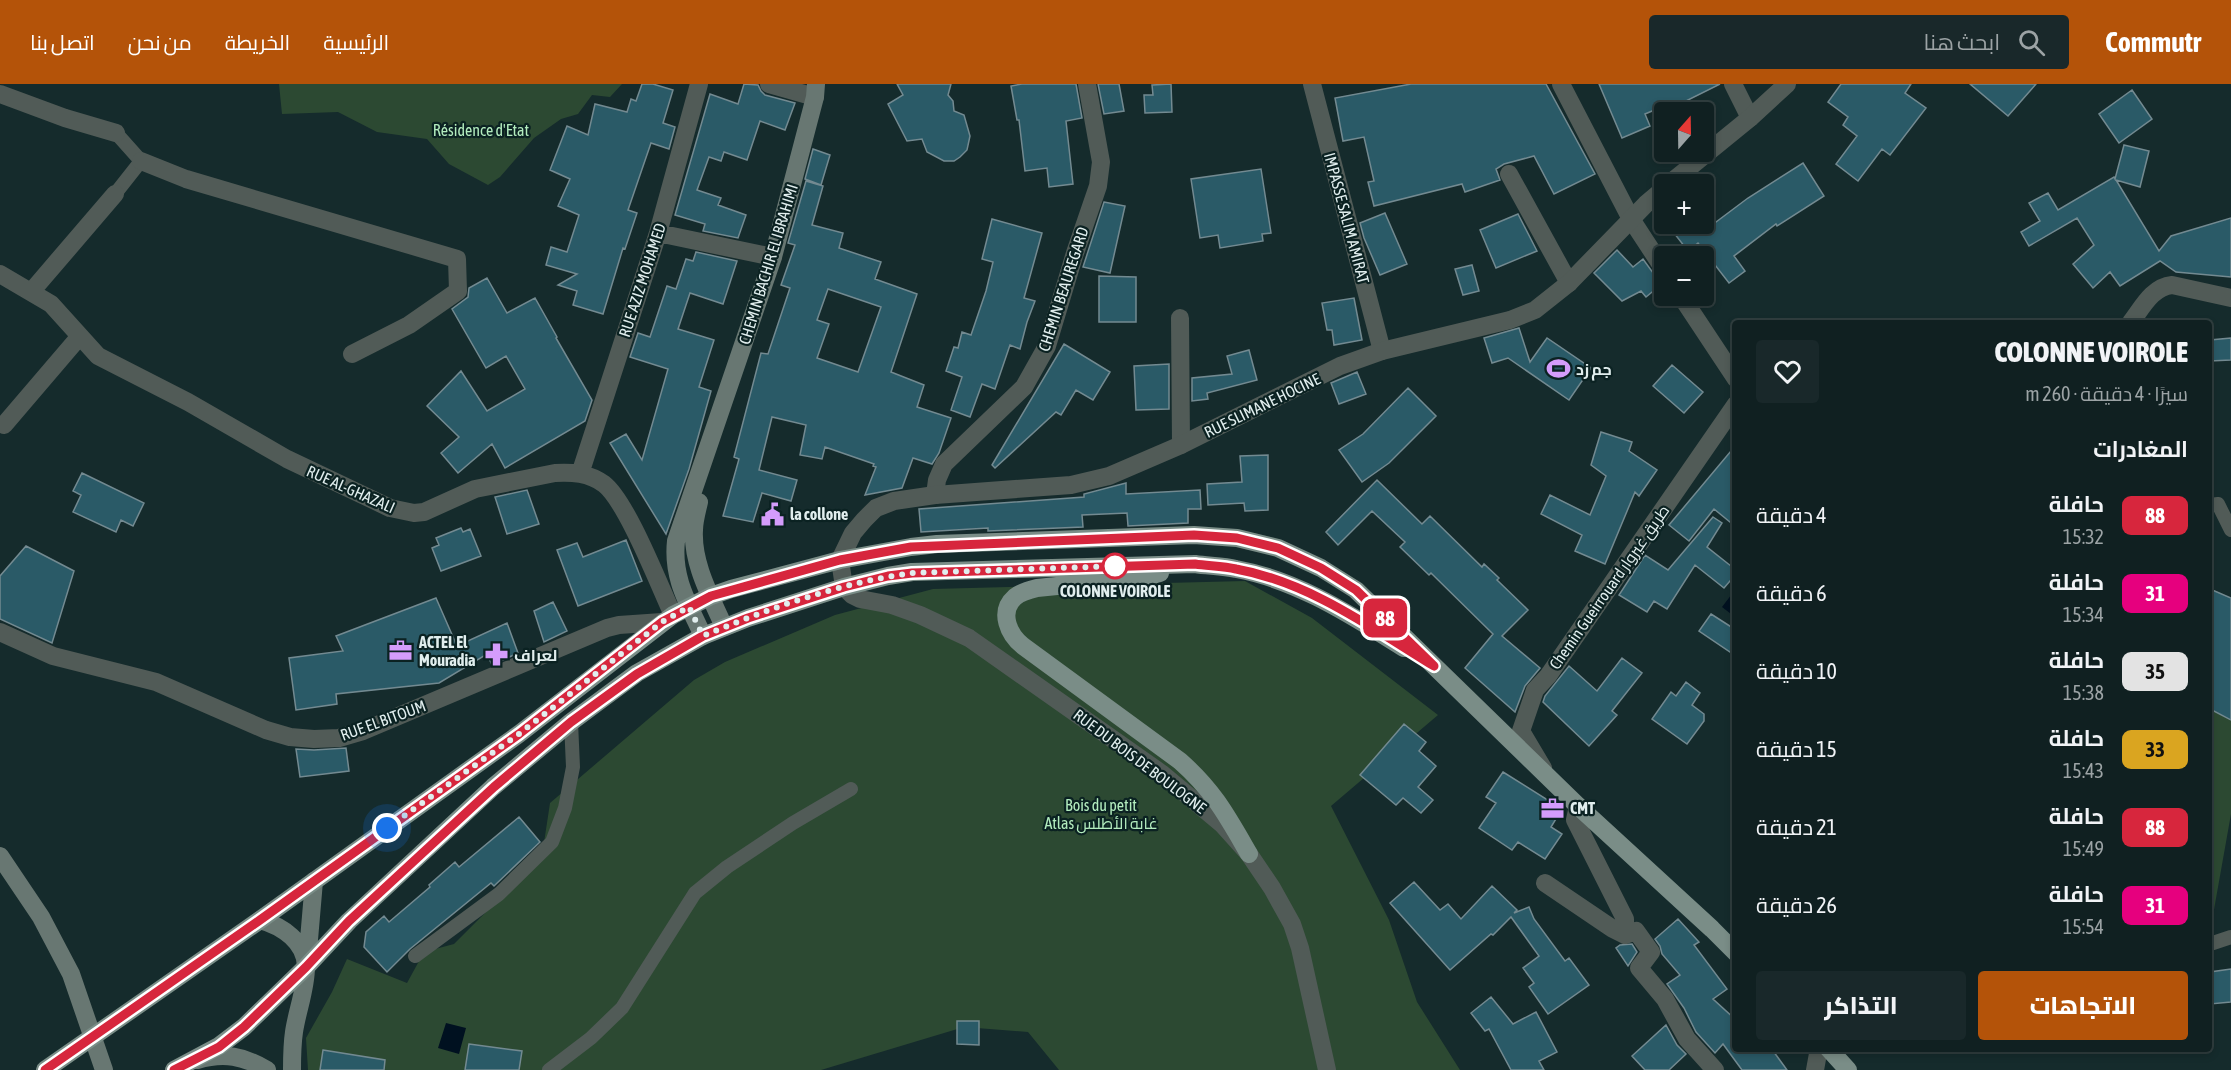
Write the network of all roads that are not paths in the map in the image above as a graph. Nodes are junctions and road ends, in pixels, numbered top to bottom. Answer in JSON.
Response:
{"nodes":[{"id":1,"x":699,"y":84,"type":"edge"},
{"id":2,"x":769,"y":84,"type":"edge"},
{"id":3,"x":1087,"y":84,"type":"edge"},
{"id":4,"x":1312,"y":84,"type":"edge"},
{"id":5,"x":1561,"y":84,"type":"edge"},
{"id":6,"x":1733,"y":84,"type":"edge"},
{"id":7,"x":1787,"y":84,"type":"edge"},
{"id":8,"x":816,"y":90,"type":"edge"},
{"id":9,"x":0,"y":94,"type":"edge"},
{"id":10,"x":1750,"y":118,"type":"junction"},
{"id":11,"x":116,"y":133,"type":"joint"},
{"id":12,"x":141,"y":161,"type":"junction"},
{"id":13,"x":1509,"y":174,"type":"dead end"},
{"id":14,"x":1682,"y":174,"type":"edge"},
{"id":15,"x":115,"y":194,"type":"joint"},
{"id":16,"x":1654,"y":198,"type":"edge"},
{"id":17,"x":1631,"y":219,"type":"junction"},
{"id":18,"x":658,"y":233,"type":"junction"},
{"id":19,"x":1654,"y":254,"type":"edge"},
{"id":20,"x":773,"y":257,"type":"junction"},
{"id":21,"x":0,"y":274,"type":"edge"},
{"id":22,"x":1569,"y":283,"type":"junction"},
{"id":23,"x":31,"y":292,"type":"junction"},
{"id":24,"x":2231,"y":298,"type":"edge"},
{"id":25,"x":1688,"y":306,"type":"edge"},
{"id":26,"x":1180,"y":318,"type":"dead end"},
{"id":27,"x":2133,"y":320,"type":"edge"},
{"id":28,"x":80,"y":336,"type":"junction"},
{"id":29,"x":1382,"y":351,"type":"junction"},
{"id":30,"x":352,"y":354,"type":"dead end"},
{"id":31,"x":1732,"y":373,"type":"edge"},
{"id":32,"x":1732,"y":410,"type":"edge"},
{"id":33,"x":4,"y":424,"type":"dead end"},
{"id":34,"x":711,"y":442,"type":"junction"},
{"id":35,"x":1181,"y":445,"type":"junction"},
{"id":36,"x":580,"y":474,"type":"junction"},
{"id":37,"x":935,"y":495,"type":"junction"},
{"id":38,"x":2212,"y":505,"type":"edge"},
{"id":39,"x":2231,"y":530,"type":"edge"},
{"id":40,"x":840,"y":560,"type":"junction"},
{"id":41,"x":1183,"y":565,"type":"junction"},
{"id":42,"x":844,"y":587,"type":"junction"},
{"id":43,"x":711,"y":596,"type":"junction"},
{"id":44,"x":675,"y":615,"type":"junction"},
{"id":45,"x":724,"y":627,"type":"junction"},
{"id":46,"x":0,"y":632,"type":"edge"},
{"id":47,"x":703,"y":636,"type":"junction"},
{"id":48,"x":1434,"y":666,"type":"junction"},
{"id":49,"x":571,"y":722,"type":"junction"},
{"id":50,"x":1547,"y":775,"type":"junction"},
{"id":51,"x":851,"y":789,"type":"dead end"},
{"id":52,"x":1578,"y":806,"type":"junction"},
{"id":53,"x":1249,"y":854,"type":"junction"},
{"id":54,"x":0,"y":856,"type":"edge"},
{"id":55,"x":314,"y":881,"type":"junction"},
{"id":56,"x":1545,"y":883,"type":"dead end"},
{"id":57,"x":260,"y":920,"type":"junction"},
{"id":58,"x":1625,"y":935,"type":"junction"},
{"id":59,"x":2231,"y":937,"type":"edge"},
{"id":60,"x":2212,"y":943,"type":"edge"},
{"id":61,"x":1732,"y":949,"type":"edge"},
{"id":62,"x":415,"y":956,"type":"dead end"},
{"id":63,"x":306,"y":967,"type":"junction"},
{"id":64,"x":1818,"y":1052,"type":"edge"},
{"id":65,"x":1831,"y":1052,"type":"edge"},
{"id":66,"x":185,"y":1065,"type":"edge"},
{"id":67,"x":45,"y":1070,"type":"edge"},
{"id":68,"x":104,"y":1070,"type":"edge"},
{"id":69,"x":267,"y":1070,"type":"edge"},
{"id":70,"x":292,"y":1070,"type":"edge"},
{"id":71,"x":549,"y":1070,"type":"edge"},
{"id":72,"x":1327,"y":1070,"type":"edge"},
{"id":73,"x":1714,"y":1070,"type":"edge"},
{"id":74,"x":1815,"y":1070,"type":"edge"},
{"id":75,"x":1848,"y":1070,"type":"edge"}],
"edges":[{"from":1,"to":18,"type":"street","name":"RUE AZIZ MOHAMED"},
{"from":2,"to":8,"type":"street"},
{"from":3,"to":37,"type":"street","name":"CHEMIN BEAUREGARD"},
{"from":4,"to":29,"type":"street","name":"IMPASSE SALIM AMIRAT"},
{"from":5,"to":17,"type":"street"},
{"from":6,"to":10,"type":"street"},
{"from":7,"to":10,"type":"street"},
{"from":8,"to":20,"type":"main road","name":"CHEMIN BACHIR EL IBRAHIMI"},
{"from":9,"to":11,"type":"street"},
{"from":10,"to":14,"type":"street"},
{"from":11,"to":12,"type":"lane"},
{"from":12,"to":15,"type":"lane"},
{"from":12,"to":30,"type":"street"},
{"from":13,"to":22,"type":"street"},
{"from":15,"to":23,"type":"street"},
{"from":16,"to":17,"type":"street","name":"RUE SLIMANE HOCINE"},
{"from":17,"to":19,"type":"street"},
{"from":17,"to":22,"type":"street","name":"RUE SLIMANE HOCINE"},
{"from":18,"to":20,"type":"street"},
{"from":18,"to":36,"type":"street","name":"RUE AZIZ MOHAMED"},
{"from":20,"to":34,"type":"main road","name":"CHEMIN BACHIR EL IBRAHIMI"},
{"from":21,"to":23,"type":"street","name":"RUE AL-GHAZALI"},
{"from":22,"to":29,"type":"street","name":"RUE SLIMANE HOCINE"},
{"from":23,"to":28,"type":"street","name":"RUE AL-GHAZALI"},
{"from":24,"to":27,"type":"street"},
{"from":25,"to":31,"type":"street"},
{"from":26,"to":35,"type":"street"},
{"from":28,"to":33,"type":"street"},
{"from":28,"to":36,"type":"street","name":"RUE AL-GHAZALI"},
{"from":29,"to":35,"type":"street","name":"RUE SLIMANE HOCINE"},
{"from":32,"to":50,"type":"street","name":"Chemin Gueirrouard طريق غيروار"},
{"from":34,"to":43,"type":"main road","name":"CHEMIN BACHIR EL IBRAHIMI"},
{"from":34,"to":44,"type":"main road","name":"CHEMIN BACHIR EL IBRAHIMI"},
{"from":35,"to":37,"type":"street","name":"RUE SLIMANE HOCINE"},
{"from":36,"to":44,"type":"street","name":"RUE AL-GHAZALI"},
{"from":37,"to":40,"type":"street","name":"RUE SLIMANE HOCINE"},
{"from":38,"to":39,"type":"lane"},
{"from":40,"to":42,"type":"street"},
{"from":40,"to":43,"type":"main road"},
{"from":40,"to":48,"type":"main road"},
{"from":41,"to":42,"type":"main road"},
{"from":41,"to":48,"type":"main road"},
{"from":41,"to":53,"type":"main road"},
{"from":42,"to":45,"type":"main road"},
{"from":42,"to":53,"type":"street","name":"RUE DU BOIS DE BOULOGNE"},
{"from":43,"to":44,"type":"main road"},
{"from":43,"to":45,"type":"main road","name":"CHEMIN BACHIR EL IBRAHIMI"},
{"from":44,"to":46,"type":"street","name":"RUE EL BITOUM"},
{"from":44,"to":47,"type":"main road","name":"CHEMIN BACHIR EL IBRAHIMI"},
{"from":44,"to":55,"type":"main road"},
{"from":45,"to":47,"type":"main road"},
{"from":47,"to":49,"type":"main road"},
{"from":48,"to":50,"type":"main road"},
{"from":49,"to":62,"type":"lane"},
{"from":49,"to":63,"type":"main road"},
{"from":50,"to":52,"type":"main road"},
{"from":51,"to":71,"type":"lane"},
{"from":52,"to":58,"type":"street"},
{"from":52,"to":61,"type":"main road"},
{"from":53,"to":72,"type":"street","name":"RUE DU BOIS DE BOULOGNE"},
{"from":54,"to":68,"type":"main road"},
{"from":55,"to":57,"type":"main road"},
{"from":55,"to":63,"type":"main road"},
{"from":56,"to":58,"type":"street"},
{"from":57,"to":63,"type":"main road"},
{"from":57,"to":67,"type":"main road"},
{"from":58,"to":73,"type":"street"},
{"from":59,"to":60,"type":"lane"},
{"from":63,"to":66,"type":"main road"},
{"from":63,"to":70,"type":"main road"},
{"from":64,"to":74,"type":"street"},
{"from":65,"to":75,"type":"main road"},
{"from":66,"to":69,"type":"main road"}]}
